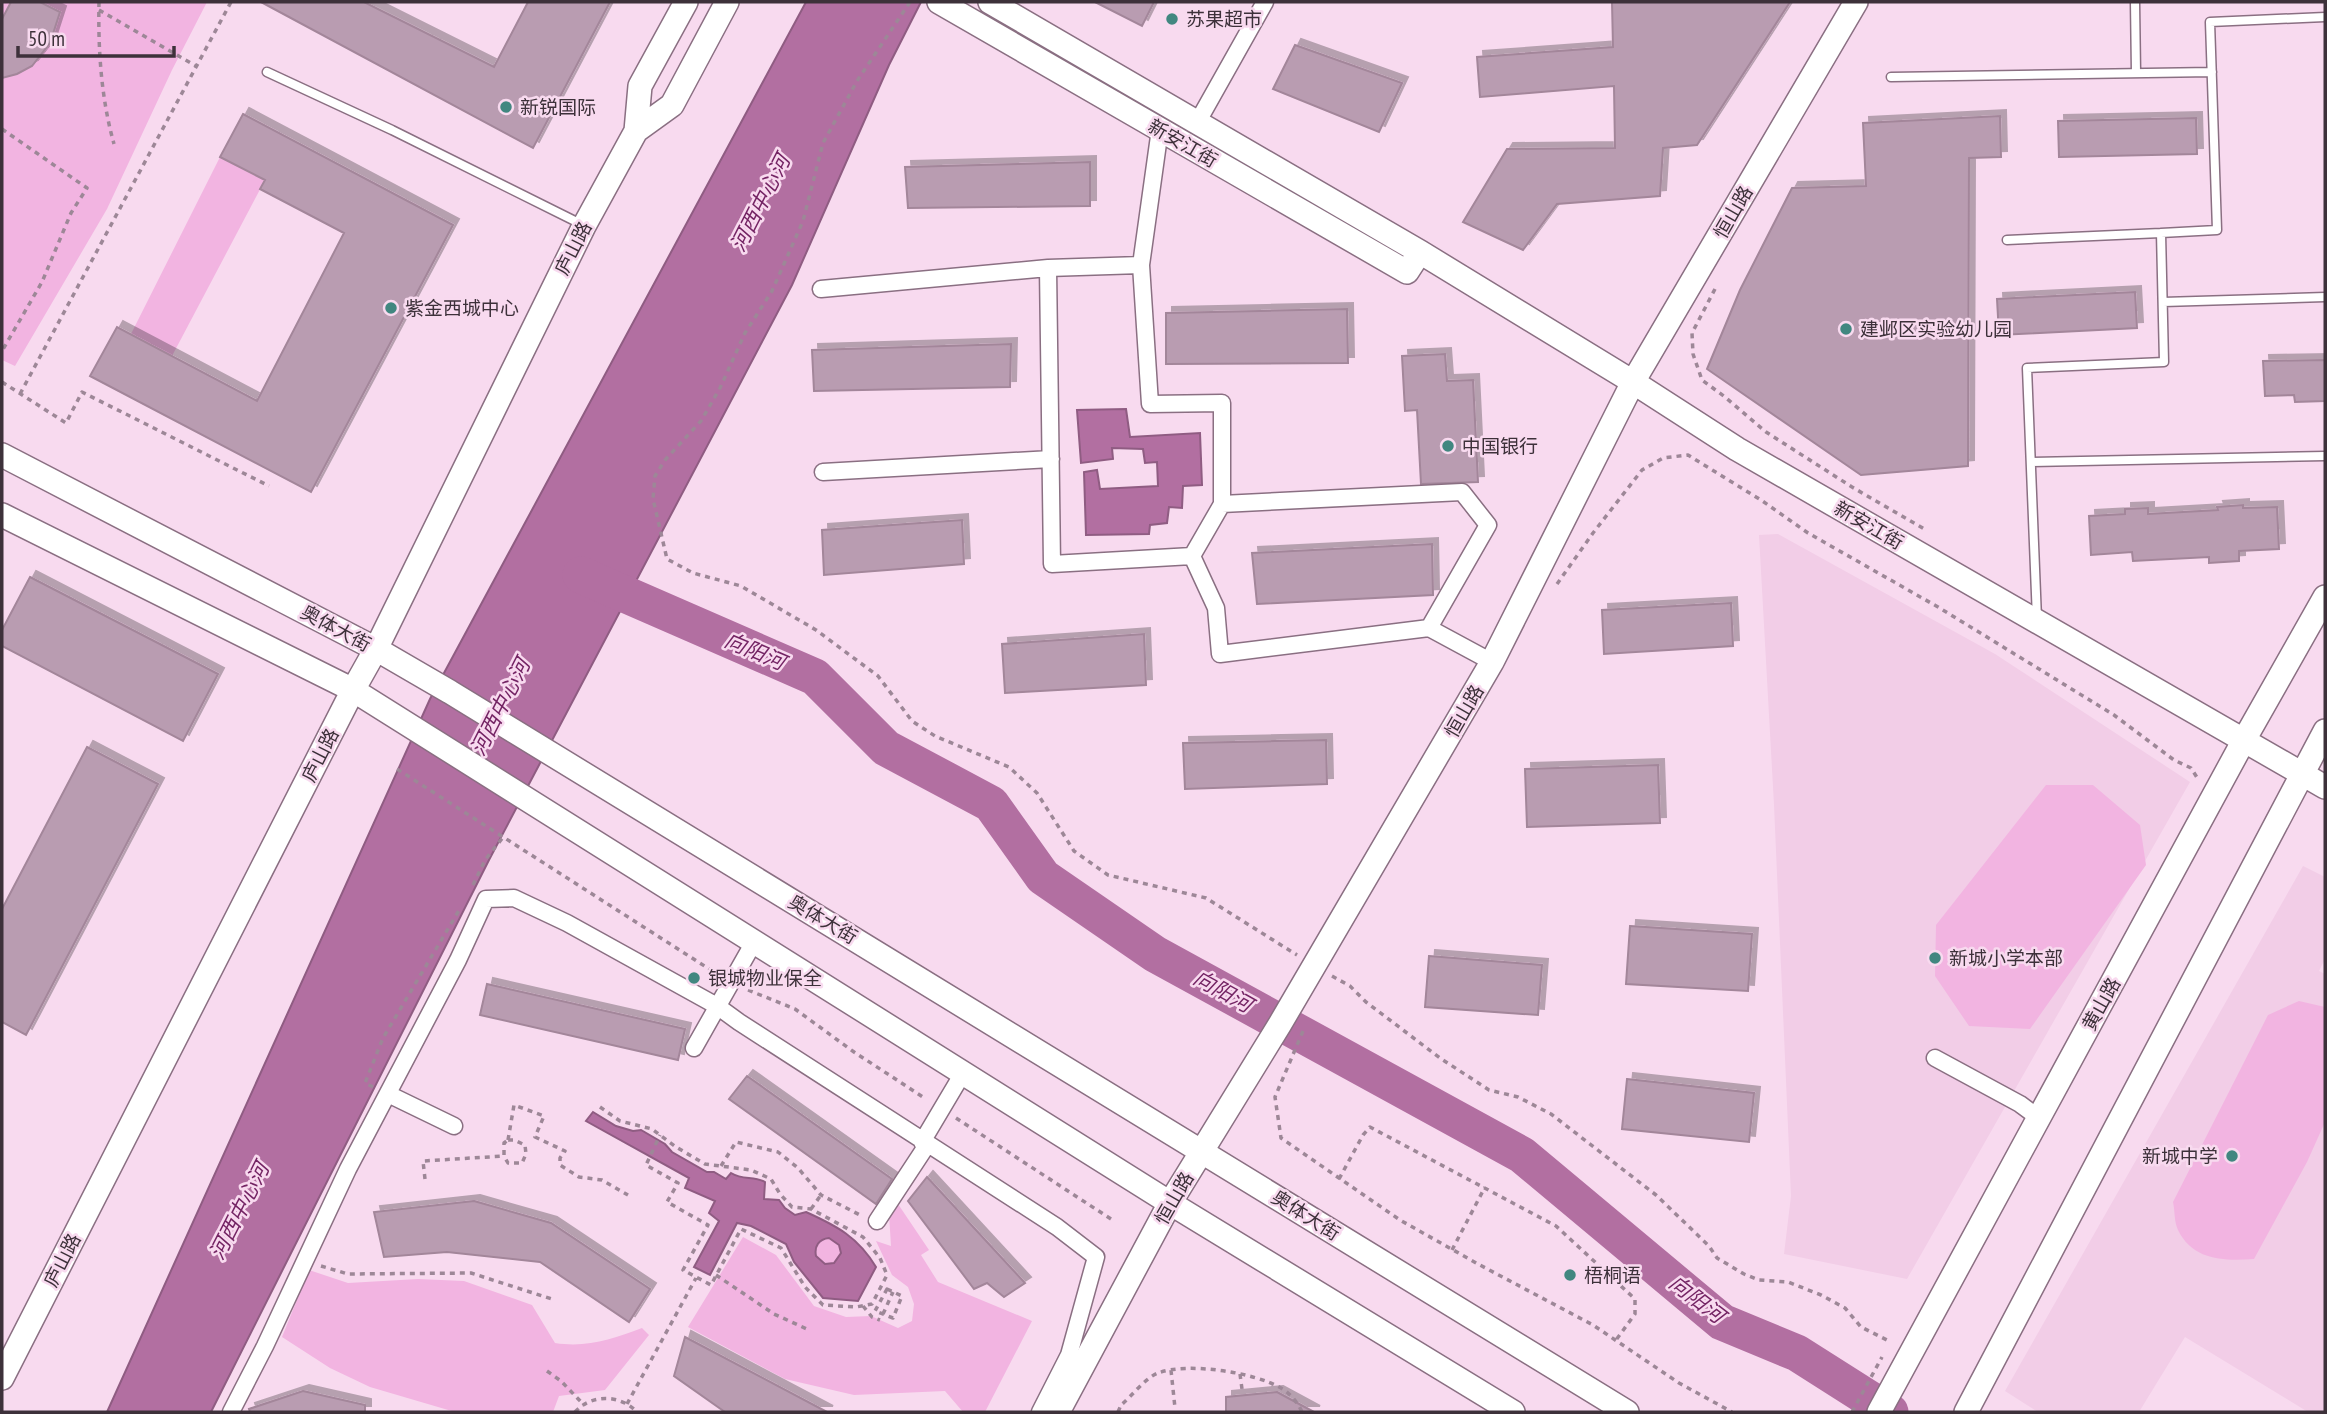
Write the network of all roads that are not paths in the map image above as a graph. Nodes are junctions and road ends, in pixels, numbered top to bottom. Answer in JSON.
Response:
{"nodes":[{"id":1,"x":686,"y":2,"type":"edge"},
{"id":2,"x":727,"y":2,"type":"edge"},
{"id":3,"x":990,"y":2,"type":"edge"},
{"id":4,"x":1265,"y":2,"type":"edge"},
{"id":5,"x":1856,"y":2,"type":"edge"},
{"id":6,"x":2135,"y":2,"type":"edge"},
{"id":7,"x":947,"y":6,"type":"edge"},
{"id":8,"x":2325,"y":18,"type":"edge"},
{"id":9,"x":267,"y":72,"type":"dead end"},
{"id":10,"x":2212,"y":72,"type":"junction"},
{"id":11,"x":2136,"y":73,"type":"junction"},
{"id":12,"x":1891,"y":78,"type":"dead end"},
{"id":13,"x":1197,"y":123,"type":"junction"},
{"id":14,"x":1160,"y":129,"type":"junction"},
{"id":15,"x":636,"y":131,"type":"junction"},
{"id":16,"x":584,"y":226,"type":"junction"},
{"id":17,"x":2161,"y":233,"type":"junction"},
{"id":18,"x":2007,"y":240,"type":"dead end"},
{"id":19,"x":1420,"y":252,"type":"junction"},
{"id":20,"x":1141,"y":265,"type":"junction"},
{"id":21,"x":1048,"y":268,"type":"junction"},
{"id":22,"x":821,"y":289,"type":"dead end"},
{"id":23,"x":2325,"y":298,"type":"edge"},
{"id":24,"x":2163,"y":302,"type":"junction"},
{"id":25,"x":1633,"y":382,"type":"junction"},
{"id":26,"x":2,"y":455,"type":"edge"},
{"id":27,"x":2325,"y":456,"type":"edge"},
{"id":28,"x":1051,"y":459,"type":"junction"},
{"id":29,"x":2031,"y":462,"type":"junction"},
{"id":30,"x":823,"y":472,"type":"dead end"},
{"id":31,"x":1222,"y":504,"type":"junction"},
{"id":32,"x":2,"y":515,"type":"edge"},
{"id":33,"x":1192,"y":556,"type":"junction"},
{"id":34,"x":2325,"y":597,"type":"edge"},
{"id":35,"x":2037,"y":621,"type":"junction"},
{"id":36,"x":1429,"y":628,"type":"junction"},
{"id":37,"x":376,"y":649,"type":"junction"},
{"id":38,"x":1492,"y":662,"type":"junction"},
{"id":39,"x":353,"y":690,"type":"junction"},
{"id":40,"x":2325,"y":731,"type":"edge"},
{"id":41,"x":2244,"y":740,"type":"junction"},
{"id":42,"x":2303,"y":774,"type":"junction"},
{"id":43,"x":2325,"y":787,"type":"edge"},
{"id":44,"x":754,"y":942,"type":"junction"},
{"id":45,"x":718,"y":1006,"type":"junction"},
{"id":46,"x":694,"y":1048,"type":"dead end"},
{"id":47,"x":1935,"y":1058,"type":"dead end"},
{"id":48,"x":963,"y":1073,"type":"junction"},
{"id":49,"x":387,"y":1094,"type":"junction"},
{"id":50,"x":2039,"y":1118,"type":"junction"},
{"id":51,"x":454,"y":1126,"type":"dead end"},
{"id":52,"x":924,"y":1144,"type":"junction"},
{"id":53,"x":1202,"y":1152,"type":"junction"},
{"id":54,"x":1170,"y":1203,"type":"junction"},
{"id":55,"x":877,"y":1221,"type":"road end"},
{"id":56,"x":2,"y":1378,"type":"edge"},
{"id":57,"x":231,"y":1412,"type":"edge"},
{"id":58,"x":1040,"y":1412,"type":"edge"},
{"id":59,"x":1058,"y":1412,"type":"edge"},
{"id":60,"x":1513,"y":1412,"type":"edge"},
{"id":61,"x":1627,"y":1412,"type":"edge"},
{"id":62,"x":1879,"y":1412,"type":"edge"},
{"id":63,"x":1966,"y":1412,"type":"edge"}],
"edges":[{"from":1,"to":15,"type":"main road","name":"庐山路"},
{"from":2,"to":15,"type":"main road","name":"庐山路"},
{"from":3,"to":13,"type":"main road","name":"新安江街"},
{"from":4,"to":13,"type":"street"},
{"from":5,"to":25,"type":"main road","name":"恒山路"},
{"from":6,"to":11,"type":"lane"},
{"from":7,"to":14,"type":"main road","name":"新安江街"},
{"from":8,"to":10,"type":"lane"},
{"from":9,"to":16,"type":"lane"},
{"from":10,"to":11,"type":"lane"},
{"from":10,"to":17,"type":"lane"},
{"from":11,"to":12,"type":"lane"},
{"from":13,"to":19,"type":"main road","name":"新安江街"},
{"from":14,"to":19,"type":"main road","name":"新安江街"},
{"from":14,"to":20,"type":"street"},
{"from":15,"to":16,"type":"main road","name":"庐山路"},
{"from":16,"to":37,"type":"main road","name":"庐山路"},
{"from":17,"to":18,"type":"lane"},
{"from":17,"to":24,"type":"lane"},
{"from":19,"to":25,"type":"main road","name":"新安江街"},
{"from":20,"to":21,"type":"street"},
{"from":20,"to":31,"type":"street"},
{"from":21,"to":22,"type":"street"},
{"from":21,"to":28,"type":"street"},
{"from":23,"to":24,"type":"lane"},
{"from":24,"to":29,"type":"lane"},
{"from":25,"to":35,"type":"main road","name":"新安江街"},
{"from":25,"to":38,"type":"main road","name":"恒山路"},
{"from":26,"to":37,"type":"main road","name":"奥体大街"},
{"from":27,"to":29,"type":"lane"},
{"from":28,"to":30,"type":"street"},
{"from":28,"to":33,"type":"street"},
{"from":29,"to":35,"type":"lane"},
{"from":31,"to":33,"type":"street"},
{"from":31,"to":36,"type":"street"},
{"from":32,"to":39,"type":"main road"},
{"from":33,"to":36,"type":"street"},
{"from":34,"to":41,"type":"main road","name":"黄山路"},
{"from":35,"to":41,"type":"main road","name":"新安江街"},
{"from":36,"to":38,"type":"street"},
{"from":37,"to":39,"type":"main road","name":"庐山路"},
{"from":37,"to":53,"type":"main road","name":"奥体大街"},
{"from":38,"to":53,"type":"main road","name":"恒山路"},
{"from":39,"to":44,"type":"main road"},
{"from":39,"to":56,"type":"main road","name":"庐山路"},
{"from":40,"to":42,"type":"main road"},
{"from":41,"to":42,"type":"main road","name":"新安江街"},
{"from":41,"to":50,"type":"main road","name":"黄山路"},
{"from":42,"to":43,"type":"main road","name":"新安江街"},
{"from":42,"to":63,"type":"main road"},
{"from":44,"to":45,"type":"street"},
{"from":44,"to":48,"type":"main road"},
{"from":45,"to":46,"type":"street"},
{"from":45,"to":49,"type":"street"},
{"from":45,"to":52,"type":"street"},
{"from":47,"to":50,"type":"street"},
{"from":48,"to":52,"type":"street"},
{"from":48,"to":54,"type":"main road"},
{"from":49,"to":51,"type":"street"},
{"from":49,"to":57,"type":"street"},
{"from":50,"to":62,"type":"main road","name":"黄山路"},
{"from":52,"to":55,"type":"street"},
{"from":52,"to":58,"type":"street"},
{"from":53,"to":54,"type":"main road","name":"恒山路"},
{"from":53,"to":61,"type":"main road","name":"奥体大街"},
{"from":54,"to":59,"type":"main road","name":"恒山路"},
{"from":54,"to":60,"type":"main road"}]}
